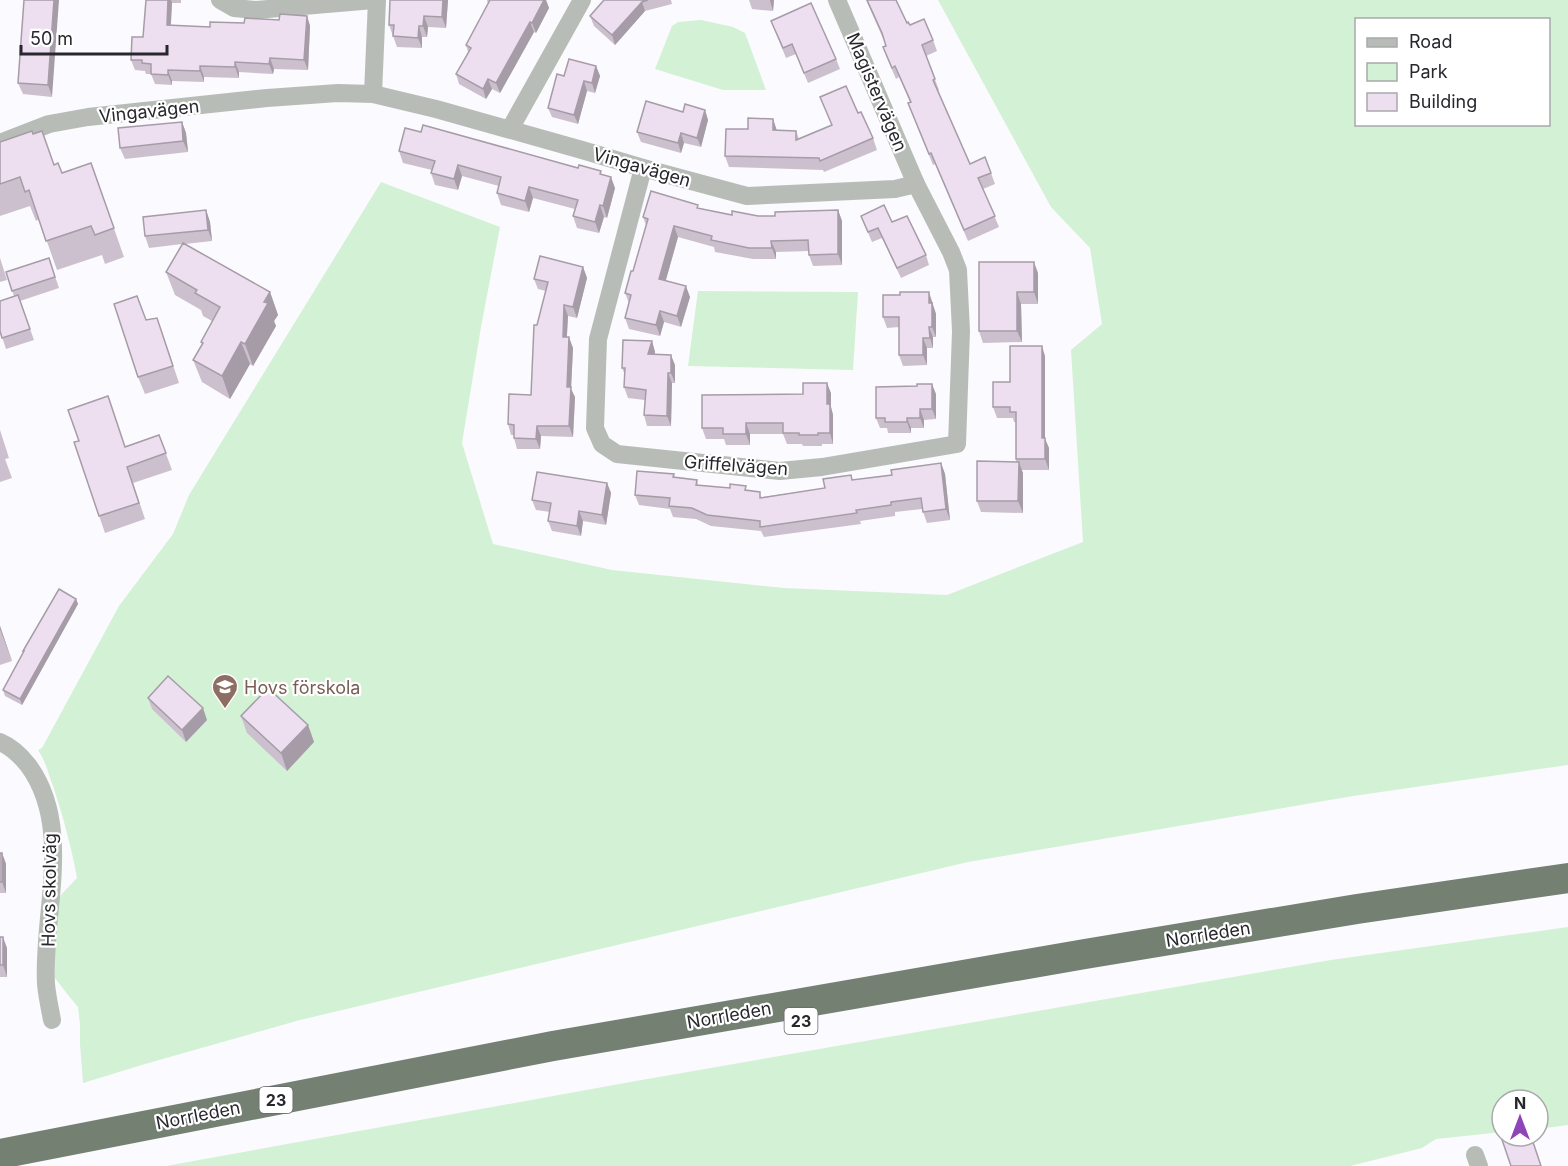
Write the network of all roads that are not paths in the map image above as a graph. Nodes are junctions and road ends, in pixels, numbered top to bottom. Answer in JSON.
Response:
{"nodes":[{"id":1,"x":220,"y":0,"type":"edge"},
{"id":2,"x":375,"y":0,"type":"edge"},
{"id":3,"x":582,"y":0,"type":"edge"},
{"id":4,"x":837,"y":0,"type":"edge"},
{"id":5,"x":373,"y":94,"type":"junction"},
{"id":6,"x":510,"y":129,"type":"junction"},
{"id":7,"x":0,"y":143,"type":"edge"},
{"id":8,"x":643,"y":168,"type":"junction"},
{"id":9,"x":916,"y":184,"type":"junction"},
{"id":10,"x":0,"y":742,"type":"edge"},
{"id":11,"x":1568,"y":878,"type":"edge"},
{"id":12,"x":1568,"y":897,"type":"edge"},
{"id":13,"x":52,"y":1020,"type":"dead end"},
{"id":14,"x":0,"y":1154,"type":"edge"},
{"id":15,"x":38,"y":1166,"type":"edge"}],
"edges":[{"from":1,"to":2,"type":"street"},
{"from":2,"to":5,"type":"street"},
{"from":3,"to":6,"type":"street"},
{"from":4,"to":9,"type":"street","name":"Magistervägen"},
{"from":5,"to":6,"type":"street","name":"Vingavägen"},
{"from":5,"to":7,"type":"street","name":"Vingavägen"},
{"from":6,"to":8,"type":"street","name":"Vingavägen"},
{"from":8,"to":9,"type":"street","name":"Vingavägen"},
{"from":8,"to":9,"type":"street","name":"Griffelvägen"},
{"from":10,"to":13,"type":"street","name":"Hovs skolväg"},
{"from":11,"to":14,"type":"highway","name":"Norrleden","number":"23"},
{"from":12,"to":15,"type":"highway","name":"Norrleden","number":"23"}]}
